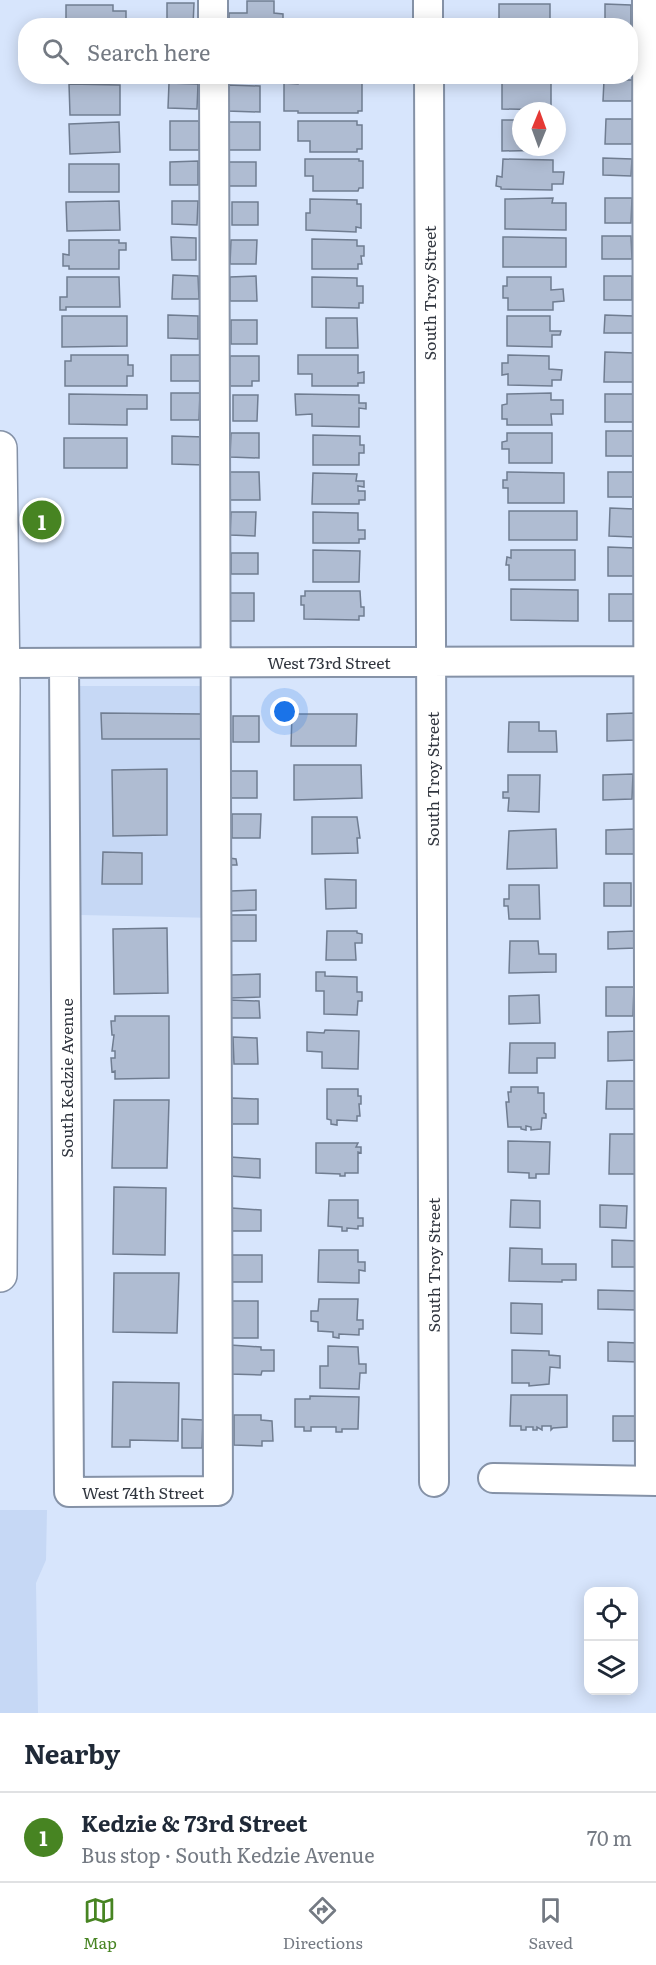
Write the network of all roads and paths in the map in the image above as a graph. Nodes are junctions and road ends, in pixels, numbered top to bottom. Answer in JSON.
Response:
{"nodes":[{"id":1,"x":213,"y":0,"type":"edge"},
{"id":2,"x":428,"y":0,"type":"edge"},
{"id":3,"x":646,"y":0,"type":"edge"},
{"id":4,"x":213,"y":18,"type":"edge"},
{"id":5,"x":428,"y":18,"type":"edge"},
{"id":6,"x":214,"y":84,"type":"edge"},
{"id":7,"x":429,"y":84,"type":"edge"},
{"id":8,"x":0,"y":448,"type":"edge"},
{"id":9,"x":652,"y":661,"type":"edge"},
{"id":10,"x":431,"y":662,"type":"junction"},
{"id":11,"x":63,"y":663,"type":"junction"},
{"id":12,"x":216,"y":663,"type":"junction"},
{"id":13,"x":1,"y":668,"type":"edge"},
{"id":14,"x":0,"y":1275,"type":"edge"},
{"id":15,"x":493,"y":1478,"type":"dead end"},
{"id":16,"x":653,"y":1481,"type":"edge"},
{"id":17,"x":434,"y":1482,"type":"dead end"},
{"id":18,"x":69,"y":1492,"type":"joint"}],
"edges":[{"from":1,"to":4,"type":"street"},
{"from":2,"to":5,"type":"street"},
{"from":3,"to":9,"type":"street"},
{"from":6,"to":12,"type":"street"},
{"from":7,"to":10,"type":"street","name":"South Troy Street"},
{"from":8,"to":13,"type":"main road"},
{"from":9,"to":10,"type":"street","name":"West 73rd Street"},
{"from":9,"to":16,"type":"street"},
{"from":10,"to":12,"type":"street","name":"West 73rd Street"},
{"from":10,"to":17,"type":"street","name":"South Troy Street"},
{"from":11,"to":12,"type":"street","name":"West 73rd Street"},
{"from":11,"to":13,"type":"street","name":"West 73rd Street"},
{"from":11,"to":18,"type":"street","name":"South Kedzie Avenue"},
{"from":12,"to":18,"type":"street","name":"West 74th Street"},
{"from":13,"to":14,"type":"main road"},
{"from":15,"to":16,"type":"street"}]}
